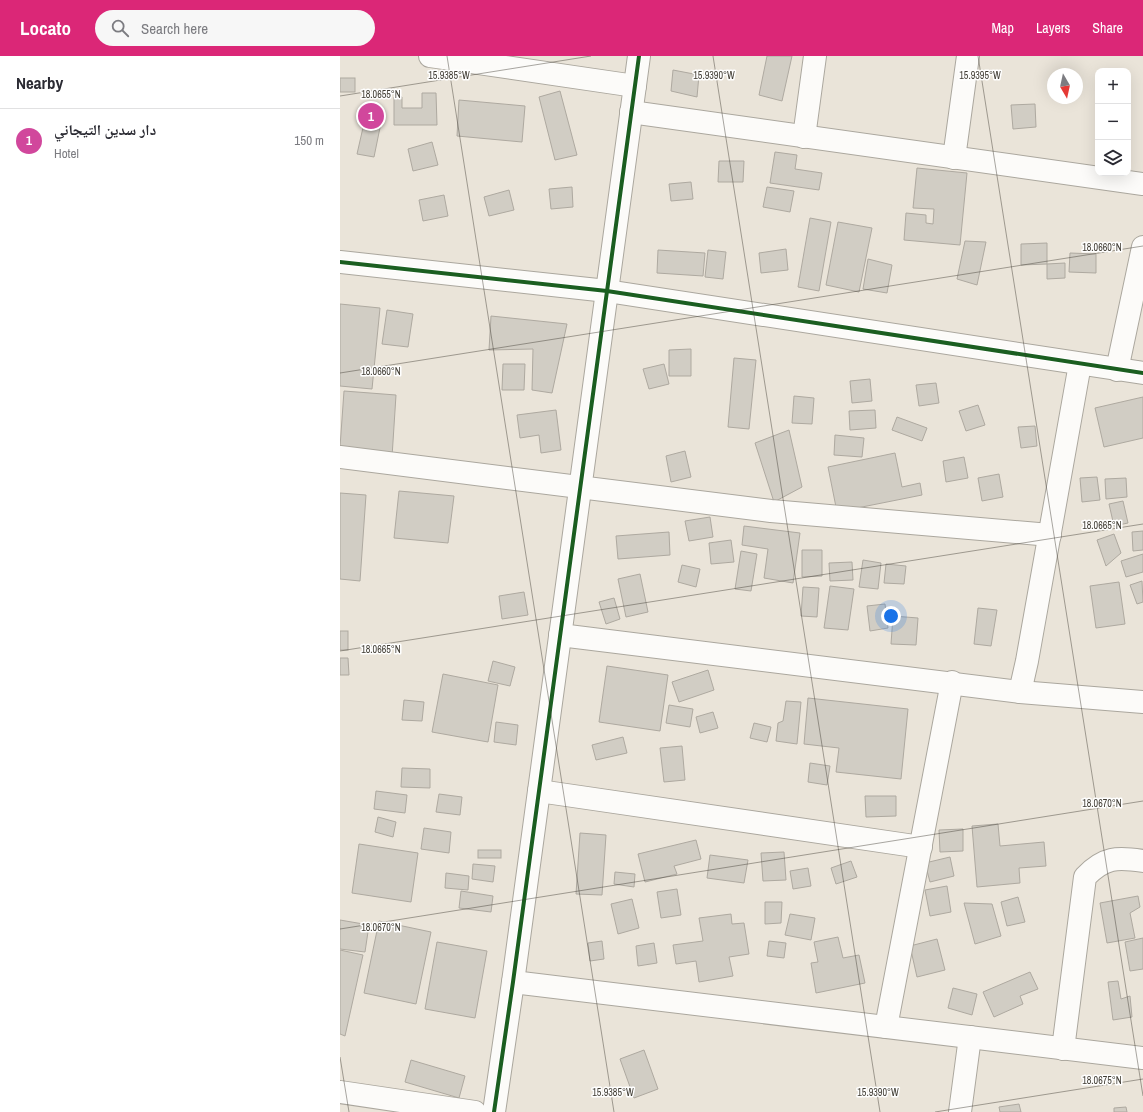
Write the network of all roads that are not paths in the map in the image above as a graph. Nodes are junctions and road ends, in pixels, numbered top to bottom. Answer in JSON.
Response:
{"nodes":[{"id":1,"x":639,"y":56,"type":"edge"},
{"id":2,"x":815,"y":56,"type":"edge"},
{"id":3,"x":968,"y":56,"type":"edge"},
{"id":4,"x":441,"y":57,"type":"edge"},
{"id":5,"x":635,"y":86,"type":"junction"},
{"id":6,"x":631,"y":112,"type":"junction"},
{"id":7,"x":804,"y":137,"type":"junction"},
{"id":8,"x":954,"y":158,"type":"junction"},
{"id":9,"x":1143,"y":184,"type":"edge"},
{"id":10,"x":1143,"y":247,"type":"edge"},
{"id":11,"x":340,"y":262,"type":"edge"},
{"id":12,"x":607,"y":291,"type":"junction"},
{"id":13,"x":1080,"y":364,"type":"junction"},
{"id":14,"x":1117,"y":370,"type":"junction"},
{"id":15,"x":1143,"y":373,"type":"edge"},
{"id":16,"x":340,"y":456,"type":"edge"},
{"id":17,"x":580,"y":486,"type":"junction"},
{"id":18,"x":1050,"y":535,"type":"junction"},
{"id":19,"x":560,"y":635,"type":"junction"},
{"id":20,"x":952,"y":682,"type":"junction"},
{"id":21,"x":1020,"y":692,"type":"junction"},
{"id":22,"x":1143,"y":702,"type":"edge"},
{"id":23,"x":539,"y":790,"type":"junction"},
{"id":24,"x":921,"y":847,"type":"junction"},
{"id":25,"x":1143,"y":861,"type":"edge"},
{"id":26,"x":514,"y":982,"type":"junction"},
{"id":27,"x":886,"y":1027,"type":"junction"},
{"id":28,"x":970,"y":1037,"type":"junction"},
{"id":29,"x":1063,"y":1048,"type":"junction"},
{"id":30,"x":1143,"y":1058,"type":"edge"},
{"id":31,"x":340,"y":1092,"type":"edge"},
{"id":32,"x":475,"y":1112,"type":"edge"},
{"id":33,"x":494,"y":1112,"type":"edge"},
{"id":34,"x":960,"y":1112,"type":"edge"}],
"edges":[{"from":1,"to":5,"type":"street"},
{"from":2,"to":7,"type":"street"},
{"from":3,"to":8,"type":"street"},
{"from":4,"to":5,"type":"street"},
{"from":5,"to":6,"type":"street"},
{"from":6,"to":7,"type":"street"},
{"from":6,"to":12,"type":"street"},
{"from":7,"to":8,"type":"street"},
{"from":8,"to":9,"type":"street"},
{"from":10,"to":14,"type":"street"},
{"from":11,"to":12,"type":"street"},
{"from":12,"to":13,"type":"street"},
{"from":12,"to":17,"type":"street"},
{"from":13,"to":14,"type":"street"},
{"from":13,"to":18,"type":"street"},
{"from":14,"to":15,"type":"street"},
{"from":16,"to":17,"type":"street"},
{"from":17,"to":18,"type":"street"},
{"from":17,"to":19,"type":"street"},
{"from":18,"to":21,"type":"street"},
{"from":19,"to":20,"type":"street"},
{"from":19,"to":23,"type":"street"},
{"from":20,"to":21,"type":"street"},
{"from":20,"to":24,"type":"street"},
{"from":21,"to":22,"type":"street"},
{"from":23,"to":24,"type":"street"},
{"from":23,"to":26,"type":"street"},
{"from":24,"to":27,"type":"street"},
{"from":25,"to":29,"type":"street"},
{"from":26,"to":27,"type":"street"},
{"from":26,"to":33,"type":"street"},
{"from":27,"to":28,"type":"street"},
{"from":28,"to":29,"type":"street"},
{"from":28,"to":34,"type":"street"},
{"from":29,"to":30,"type":"street"},
{"from":31,"to":32,"type":"street"}]}
